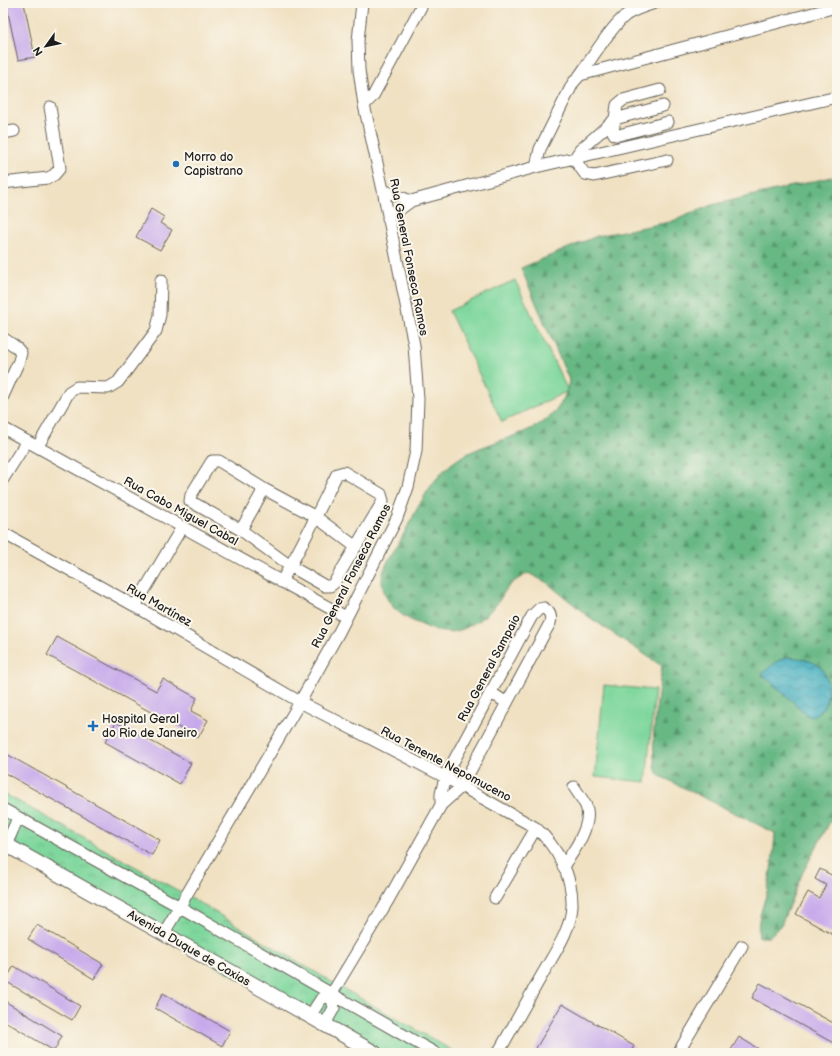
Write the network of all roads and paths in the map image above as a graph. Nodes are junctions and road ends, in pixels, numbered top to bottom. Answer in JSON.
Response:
{"nodes":[{"id":1,"x":362,"y":3,"type":"edge"},
{"id":2,"x":423,"y":3,"type":"edge"},
{"id":3,"x":655,"y":3,"type":"edge"},
{"id":4,"x":836,"y":7,"type":"edge"},
{"id":5,"x":580,"y":75,"type":"junction"},
{"id":6,"x":660,"y":90,"type":"dead end"},
{"id":7,"x":837,"y":97,"type":"edge"},
{"id":8,"x":364,"y":105,"type":"junction"},
{"id":9,"x":662,"y":106,"type":"dead end"},
{"id":10,"x":50,"y":107,"type":"dead end"},
{"id":11,"x":615,"y":119,"type":"junction"},
{"id":12,"x":668,"y":122,"type":"dead end"},
{"id":13,"x":574,"y":159,"type":"junction"},
{"id":14,"x":667,"y":160,"type":"dead end"},
{"id":15,"x":536,"y":168,"type":"junction"},
{"id":16,"x":3,"y":183,"type":"edge"},
{"id":17,"x":383,"y":190,"type":"junction"},
{"id":18,"x":411,"y":201,"type":"junction"},
{"id":19,"x":388,"y":218,"type":"junction"},
{"id":20,"x":161,"y":280,"type":"dead end"},
{"id":21,"x":3,"y":338,"type":"edge"},
{"id":22,"x":3,"y":396,"type":"edge"},
{"id":23,"x":3,"y":428,"type":"edge"},
{"id":24,"x":27,"y":441,"type":"junction"},
{"id":25,"x":38,"y":446,"type":"junction"},
{"id":26,"x":3,"y":479,"type":"edge"},
{"id":27,"x":264,"y":489,"type":"junction"},
{"id":28,"x":316,"y":517,"type":"junction"},
{"id":29,"x":182,"y":527,"type":"junction"},
{"id":30,"x":241,"y":530,"type":"junction"},
{"id":31,"x":3,"y":533,"type":"edge"},
{"id":32,"x":356,"y":547,"type":"junction"},
{"id":33,"x":290,"y":566,"type":"junction"},
{"id":34,"x":281,"y":582,"type":"junction"},
{"id":35,"x":136,"y":606,"type":"junction"},
{"id":36,"x":346,"y":618,"type":"junction"},
{"id":37,"x":490,"y":692,"type":"junction"},
{"id":38,"x":300,"y":702,"type":"junction"},
{"id":39,"x":507,"y":703,"type":"junction"},
{"id":40,"x":445,"y":777,"type":"junction"},
{"id":41,"x":462,"y":786,"type":"junction"},
{"id":42,"x":574,"y":787,"type":"dead end"},
{"id":43,"x":441,"y":805,"type":"junction"},
{"id":44,"x":3,"y":809,"type":"edge"},
{"id":45,"x":18,"y":818,"type":"junction"},
{"id":46,"x":536,"y":828,"type":"junction"},
{"id":47,"x":5,"y":844,"type":"edge"},
{"id":48,"x":563,"y":866,"type":"junction"},
{"id":49,"x":495,"y":898,"type":"dead end"},
{"id":50,"x":180,"y":907,"type":"junction"},
{"id":51,"x":164,"y":933,"type":"junction"},
{"id":52,"x":742,"y":946,"type":"dead end"},
{"id":53,"x":331,"y":995,"type":"junction"},
{"id":54,"x":310,"y":1016,"type":"junction"},
{"id":55,"x":325,"y":1024,"type":"junction"},
{"id":56,"x":375,"y":1053,"type":"edge"},
{"id":57,"x":435,"y":1053,"type":"edge"},
{"id":58,"x":498,"y":1053,"type":"edge"},
{"id":59,"x":678,"y":1053,"type":"edge"}],
"edges":[{"from":1,"to":8,"type":"street","name":"Rua General Fonseca Ramos"},
{"from":2,"to":8,"type":"street"},
{"from":3,"to":5,"type":"street"},
{"from":4,"to":5,"type":"street"},
{"from":5,"to":15,"type":"street"},
{"from":6,"to":11,"type":"street"},
{"from":7,"to":13,"type":"street"},
{"from":8,"to":17,"type":"street","name":"Rua General Fonseca Ramos"},
{"from":9,"to":11,"type":"street"},
{"from":10,"to":16,"type":"street"},
{"from":11,"to":12,"type":"street"},
{"from":11,"to":13,"type":"street"},
{"from":13,"to":14,"type":"street"},
{"from":13,"to":15,"type":"street"},
{"from":15,"to":18,"type":"street"},
{"from":17,"to":18,"type":"street"},
{"from":17,"to":19,"type":"street","name":"Rua General Fonseca Ramos"},
{"from":18,"to":19,"type":"street"},
{"from":19,"to":36,"type":"street","name":"Rua General Fonseca Ramos"},
{"from":20,"to":25,"type":"street"},
{"from":21,"to":22,"type":"street"},
{"from":23,"to":24,"type":"street","name":"Rua Cabo Miguel Cabal"},
{"from":24,"to":25,"type":"street","name":"Rua Cabo Miguel Cabal"},
{"from":24,"to":26,"type":"street"},
{"from":25,"to":29,"type":"street","name":"Rua Cabo Miguel Cabal"},
{"from":27,"to":28,"type":"street"},
{"from":27,"to":30,"type":"street"},
{"from":27,"to":30,"type":"street"},
{"from":28,"to":32,"type":"street"},
{"from":28,"to":32,"type":"street"},
{"from":28,"to":33,"type":"street"},
{"from":29,"to":34,"type":"street","name":"Rua Cabo Miguel Cabal"},
{"from":29,"to":35,"type":"street"},
{"from":30,"to":33,"type":"street"},
{"from":31,"to":35,"type":"street","name":"Rua Martínez"},
{"from":32,"to":33,"type":"street"},
{"from":33,"to":34,"type":"street"},
{"from":34,"to":36,"type":"street","name":"Rua Cabo Miguel Cabal"},
{"from":35,"to":38,"type":"street","name":"Rua Martínez"},
{"from":36,"to":38,"type":"street","name":"Rua General Fonseca Ramos"},
{"from":37,"to":39,"type":"street"},
{"from":37,"to":39,"type":"street","name":"Rua General Sampaio"},
{"from":37,"to":40,"type":"street","name":"Rua General Sampaio"},
{"from":38,"to":40,"type":"street","name":"Rua Tenente Nepomuceno"},
{"from":38,"to":50,"type":"street","name":"Rua General Fonseca Ramos"},
{"from":39,"to":41,"type":"street","name":"Rua General Sampaio"},
{"from":40,"to":41,"type":"street","name":"Rua Tenente Nepomuceno"},
{"from":40,"to":43,"type":"street","name":"Rua General Sampaio"},
{"from":41,"to":43,"type":"street","name":"Rua General Sampaio"},
{"from":41,"to":46,"type":"street","name":"Rua Tenente Nepomuceno"},
{"from":42,"to":48,"type":"street"},
{"from":43,"to":53,"type":"street","name":"Rua General Sampaio"},
{"from":44,"to":45,"type":"street"},
{"from":45,"to":47,"type":"street"},
{"from":45,"to":50,"type":"street"},
{"from":46,"to":48,"type":"street","name":"Rua Tenente Nepomuceno"},
{"from":46,"to":49,"type":"street"},
{"from":47,"to":51,"type":"main road","name":"Avenida Duque de Caxias"},
{"from":48,"to":58,"type":"street","name":"Rua Tenente Nepomuceno"},
{"from":50,"to":51,"type":"street","name":"Rua General Fonseca Ramos"},
{"from":50,"to":53,"type":"street"},
{"from":51,"to":54,"type":"main road","name":"Avenida Duque de Caxias"},
{"from":52,"to":59,"type":"street"},
{"from":53,"to":54,"type":"street","name":"Rua General Sampaio"},
{"from":53,"to":55,"type":"street"},
{"from":53,"to":57,"type":"street"},
{"from":54,"to":55,"type":"main road","name":"Avenida Duque de Caxias"},
{"from":55,"to":56,"type":"main road","name":"Avenida Duque de Caxias"}]}
